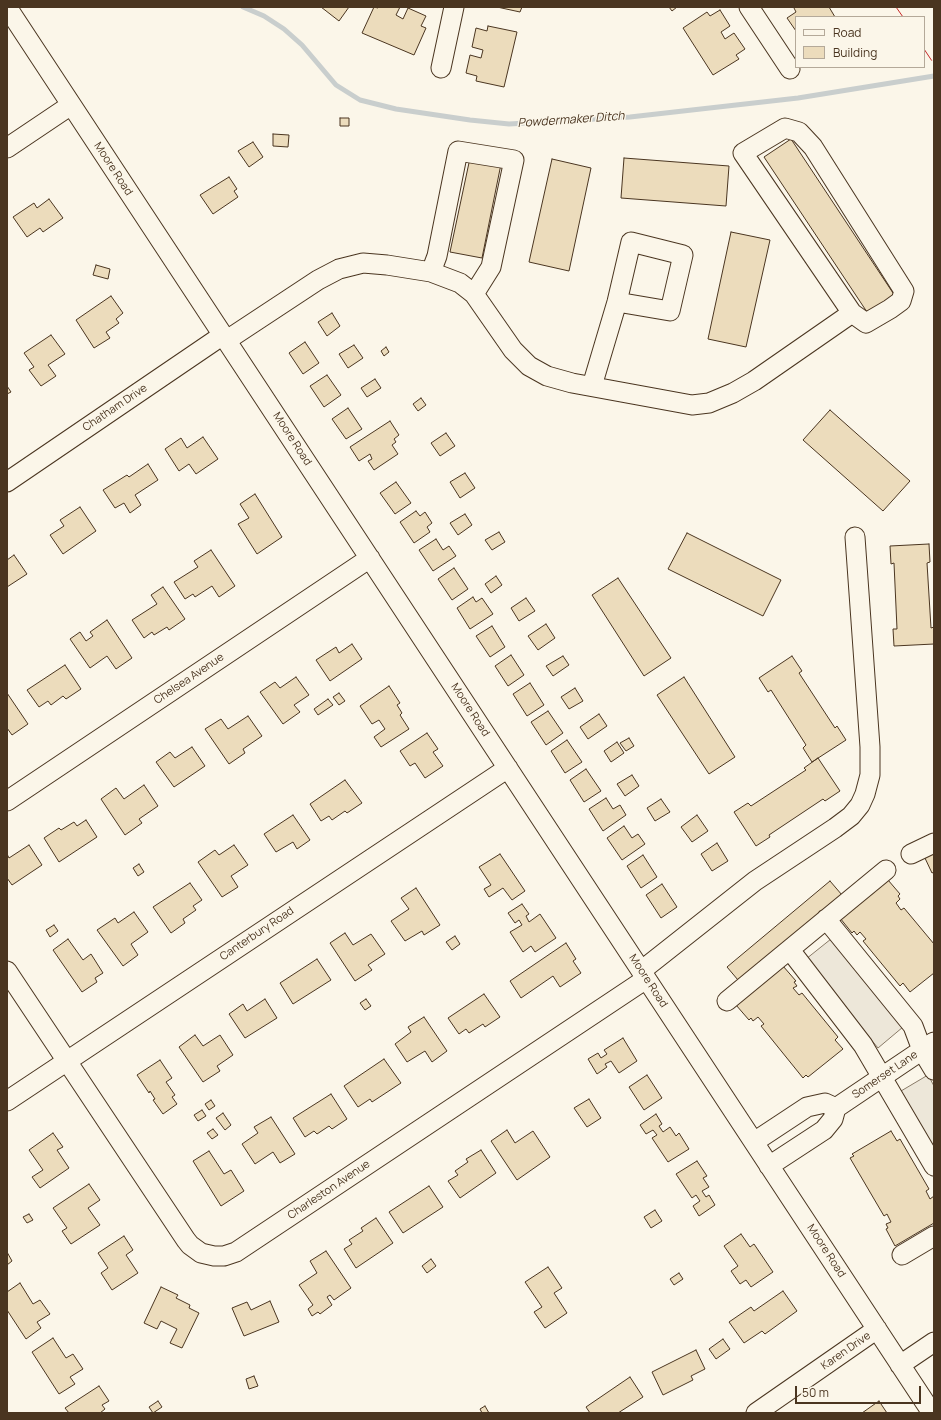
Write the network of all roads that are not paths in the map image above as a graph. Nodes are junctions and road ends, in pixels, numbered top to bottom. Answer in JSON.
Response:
{"nodes":[{"id":1,"x":7,"y":7,"type":"edge"},
{"id":2,"x":454,"y":7,"type":"edge"},
{"id":3,"x":749,"y":7,"type":"edge"},
{"id":4,"x":441,"y":68,"type":"dead end"},
{"id":5,"x":790,"y":69,"type":"dead end"},
{"id":6,"x":71,"y":105,"type":"junction"},
{"id":7,"x":7,"y":148,"type":"edge"},
{"id":8,"x":431,"y":272,"type":"junction"},
{"id":9,"x":474,"y":294,"type":"junction"},
{"id":10,"x":617,"y":302,"type":"dead end"},
{"id":11,"x":852,"y":314,"type":"junction"},
{"id":12,"x":225,"y":338,"type":"junction"},
{"id":13,"x":592,"y":386,"type":"junction"},
{"id":14,"x":7,"y":482,"type":"edge"},
{"id":15,"x":856,"y":537,"type":"dead end"},
{"id":16,"x":370,"y":558,"type":"junction"},
{"id":17,"x":508,"y":768,"type":"junction"},
{"id":18,"x":7,"y":801,"type":"edge"},
{"id":19,"x":934,"y":844,"type":"edge"},
{"id":20,"x":911,"y":854,"type":"dead end"},
{"id":21,"x":886,"y":870,"type":"dead end"},
{"id":22,"x":826,"y":919,"type":"junction"},
{"id":23,"x":790,"y":950,"type":"junction"},
{"id":24,"x":7,"y":971,"type":"edge"},
{"id":25,"x":644,"y":975,"type":"junction"},
{"id":26,"x":727,"y":1001,"type":"dead end"},
{"id":27,"x":928,"y":1046,"type":"edge"},
{"id":28,"x":67,"y":1062,"type":"junction"},
{"id":29,"x":934,"y":1070,"type":"edge"},
{"id":30,"x":882,"y":1077,"type":"junction"},
{"id":31,"x":7,"y":1101,"type":"edge"},
{"id":32,"x":836,"y":1108,"type":"junction"},
{"id":33,"x":754,"y":1142,"type":"junction"},
{"id":34,"x":770,"y":1166,"type":"junction"},
{"id":35,"x":934,"y":1166,"type":"edge"},
{"id":36,"x":934,"y":1236,"type":"edge"},
{"id":37,"x":902,"y":1255,"type":"dead end"},
{"id":38,"x":877,"y":1329,"type":"junction"},
{"id":39,"x":934,"y":1342,"type":"edge"},
{"id":40,"x":900,"y":1365,"type":"junction"},
{"id":41,"x":756,"y":1413,"type":"edge"},
{"id":42,"x":932,"y":1413,"type":"edge"}],
"edges":[{"from":1,"to":6,"type":"street","name":"Moore Road"},
{"from":2,"to":4,"type":"street"},
{"from":3,"to":5,"type":"street"},
{"from":6,"to":7,"type":"street"},
{"from":6,"to":12,"type":"street","name":"Moore Road"},
{"from":8,"to":9,"type":"street","name":"Chatham Drive"},
{"from":8,"to":9,"type":"street"},
{"from":8,"to":12,"type":"street","name":"Chatham Drive"},
{"from":9,"to":13,"type":"street","name":"Chatham Drive"},
{"from":10,"to":13,"type":"street"},
{"from":11,"to":11,"type":"street"},
{"from":11,"to":13,"type":"street","name":"Chatham Drive"},
{"from":12,"to":14,"type":"street","name":"Chatham Drive"},
{"from":12,"to":16,"type":"street","name":"Moore Road"},
{"from":15,"to":25,"type":"street","name":"Charleston Avenue"},
{"from":16,"to":17,"type":"street","name":"Moore Road"},
{"from":16,"to":18,"type":"street","name":"Chelsea Avenue"},
{"from":17,"to":25,"type":"street","name":"Moore Road"},
{"from":17,"to":28,"type":"street","name":"Canterbury Road"},
{"from":19,"to":20,"type":"street"},
{"from":21,"to":22,"type":"street"},
{"from":22,"to":23,"type":"street"},
{"from":22,"to":27,"type":"street"},
{"from":23,"to":26,"type":"street"},
{"from":23,"to":30,"type":"street"},
{"from":24,"to":28,"type":"street"},
{"from":25,"to":28,"type":"street","name":"Charleston Avenue"},
{"from":25,"to":33,"type":"street","name":"Moore Road"},
{"from":27,"to":29,"type":"street"},
{"from":27,"to":30,"type":"street","name":"Somerset Lane"},
{"from":28,"to":31,"type":"street","name":"Canterbury Road"},
{"from":30,"to":32,"type":"street","name":"Somerset Lane"},
{"from":30,"to":35,"type":"street"},
{"from":32,"to":33,"type":"street"},
{"from":32,"to":34,"type":"street"},
{"from":33,"to":34,"type":"street","name":"Moore Road"},
{"from":34,"to":38,"type":"street","name":"Moore Road"},
{"from":36,"to":37,"type":"street"},
{"from":38,"to":40,"type":"street","name":"Moore Road"},
{"from":38,"to":41,"type":"street","name":"Karen Drive"},
{"from":39,"to":40,"type":"street"},
{"from":40,"to":42,"type":"street","name":"Moore Road"}]}
